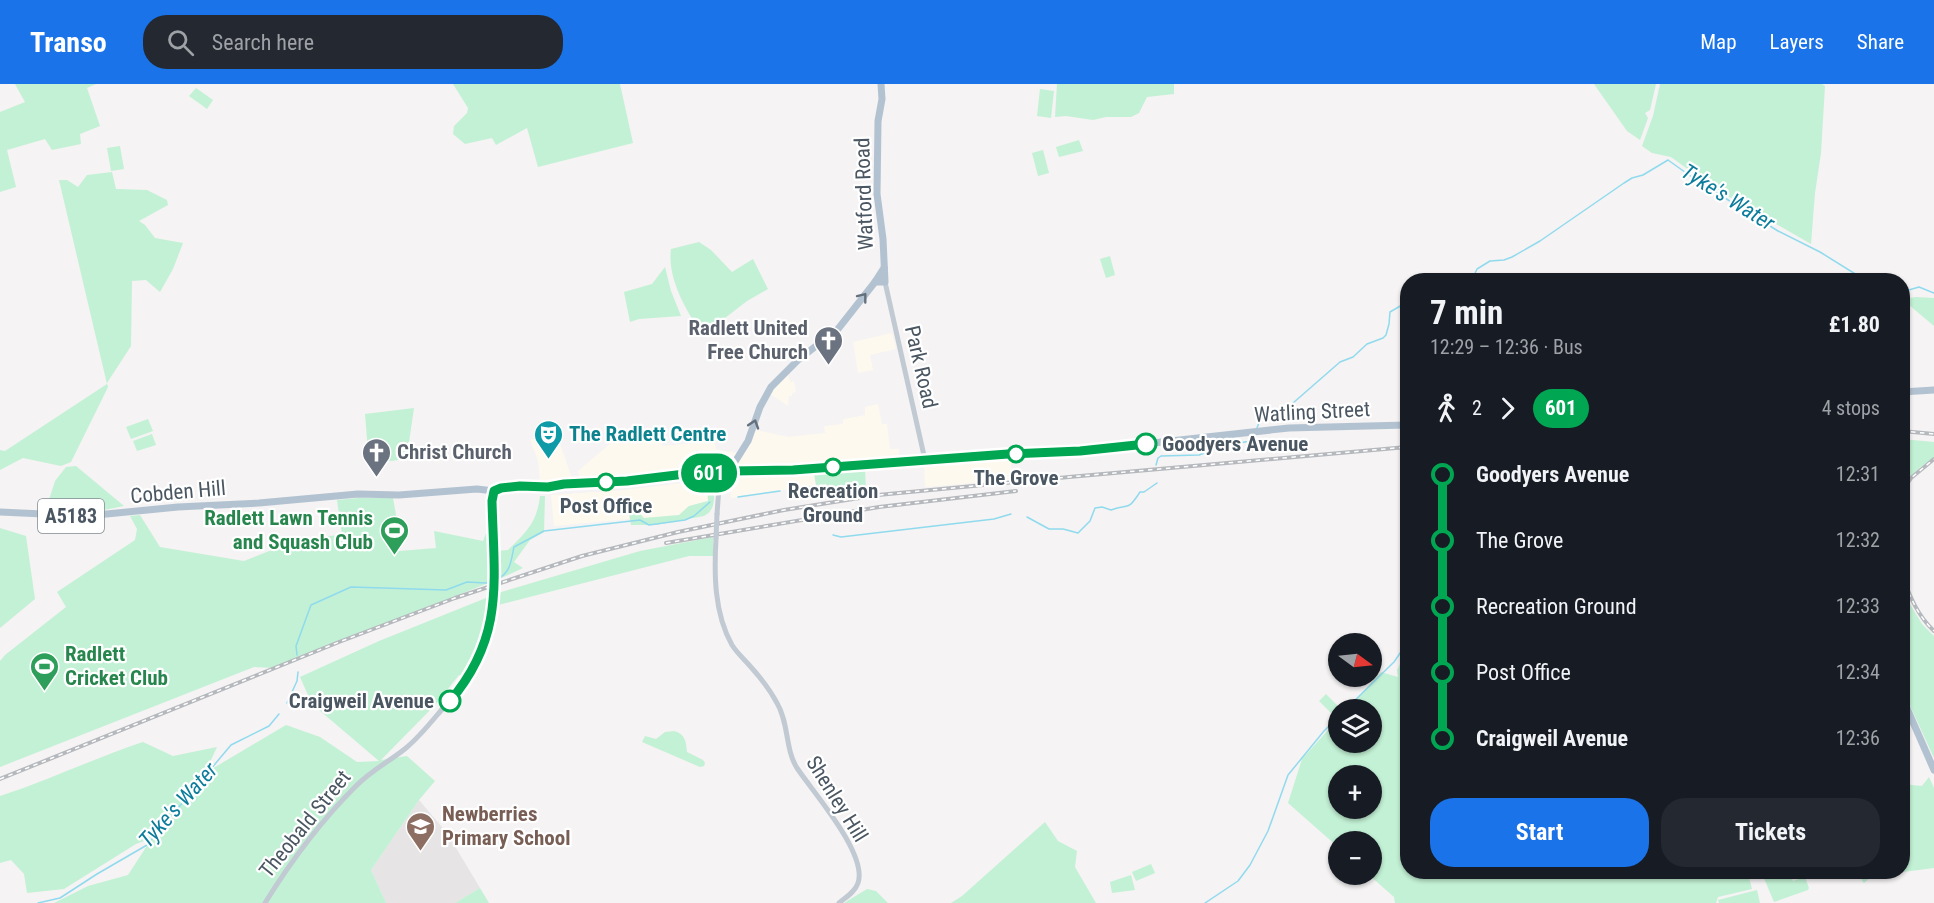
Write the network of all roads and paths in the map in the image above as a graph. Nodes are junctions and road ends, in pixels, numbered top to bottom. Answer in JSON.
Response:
{"nodes":[{"id":1,"x":881,"y":84,"type":"edge"},
{"id":2,"x":884,"y":268,"type":"junction"},
{"id":3,"x":875,"y":282,"type":"junction"},
{"id":4,"x":885,"y":282,"type":"junction"},
{"id":5,"x":1934,"y":390,"type":"edge"},
{"id":6,"x":1910,"y":392,"type":"edge"},
{"id":7,"x":1400,"y":425,"type":"edge"},
{"id":8,"x":925,"y":460,"type":"junction"},
{"id":9,"x":732,"y":471,"type":"junction"},
{"id":10,"x":718,"y":474,"type":"junction"},
{"id":11,"x":494,"y":491,"type":"junction"},
{"id":12,"x":322,"y":498,"type":"joint"},
{"id":13,"x":0,"y":512,"type":"edge"},
{"id":14,"x":1910,"y":715,"type":"edge"},
{"id":15,"x":1934,"y":770,"type":"edge"},
{"id":16,"x":265,"y":903,"type":"edge"},
{"id":17,"x":839,"y":903,"type":"edge"}],
"edges":[{"from":1,"to":2,"type":"main road","name":"Watford Road"},
{"from":2,"to":3,"type":"main road","name":"Watford Road"},
{"from":2,"to":4,"type":"main road","name":"Watford Road"},
{"from":3,"to":4,"type":"main road","name":"Watford Road"},
{"from":9,"to":3,"type":"main road","name":"Watford Road","one_way":true},
{"from":4,"to":8,"type":"street","name":"Park Road"},
{"from":5,"to":6,"type":"main road"},
{"from":7,"to":8,"type":"main road","name":"Watling Street","number":"A5183"},
{"from":8,"to":9,"type":"main road","name":"Watling Street","number":"A5183"},
{"from":9,"to":10,"type":"main road","name":"Watling Street","number":"A5183"},
{"from":10,"to":11,"type":"main road","name":"Watling Street","number":"A5183"},
{"from":10,"to":17,"type":"street","name":"Shenley Hill","bridge":true},
{"from":11,"to":12,"type":"main road","name":"Watling Street","number":"A5183"},
{"from":11,"to":16,"type":"street","name":"Theobald Street","bridge":true},
{"from":12,"to":13,"type":"main road","name":"Cobden Hill","number":"A5183"},
{"from":14,"to":15,"type":"main road"}]}
